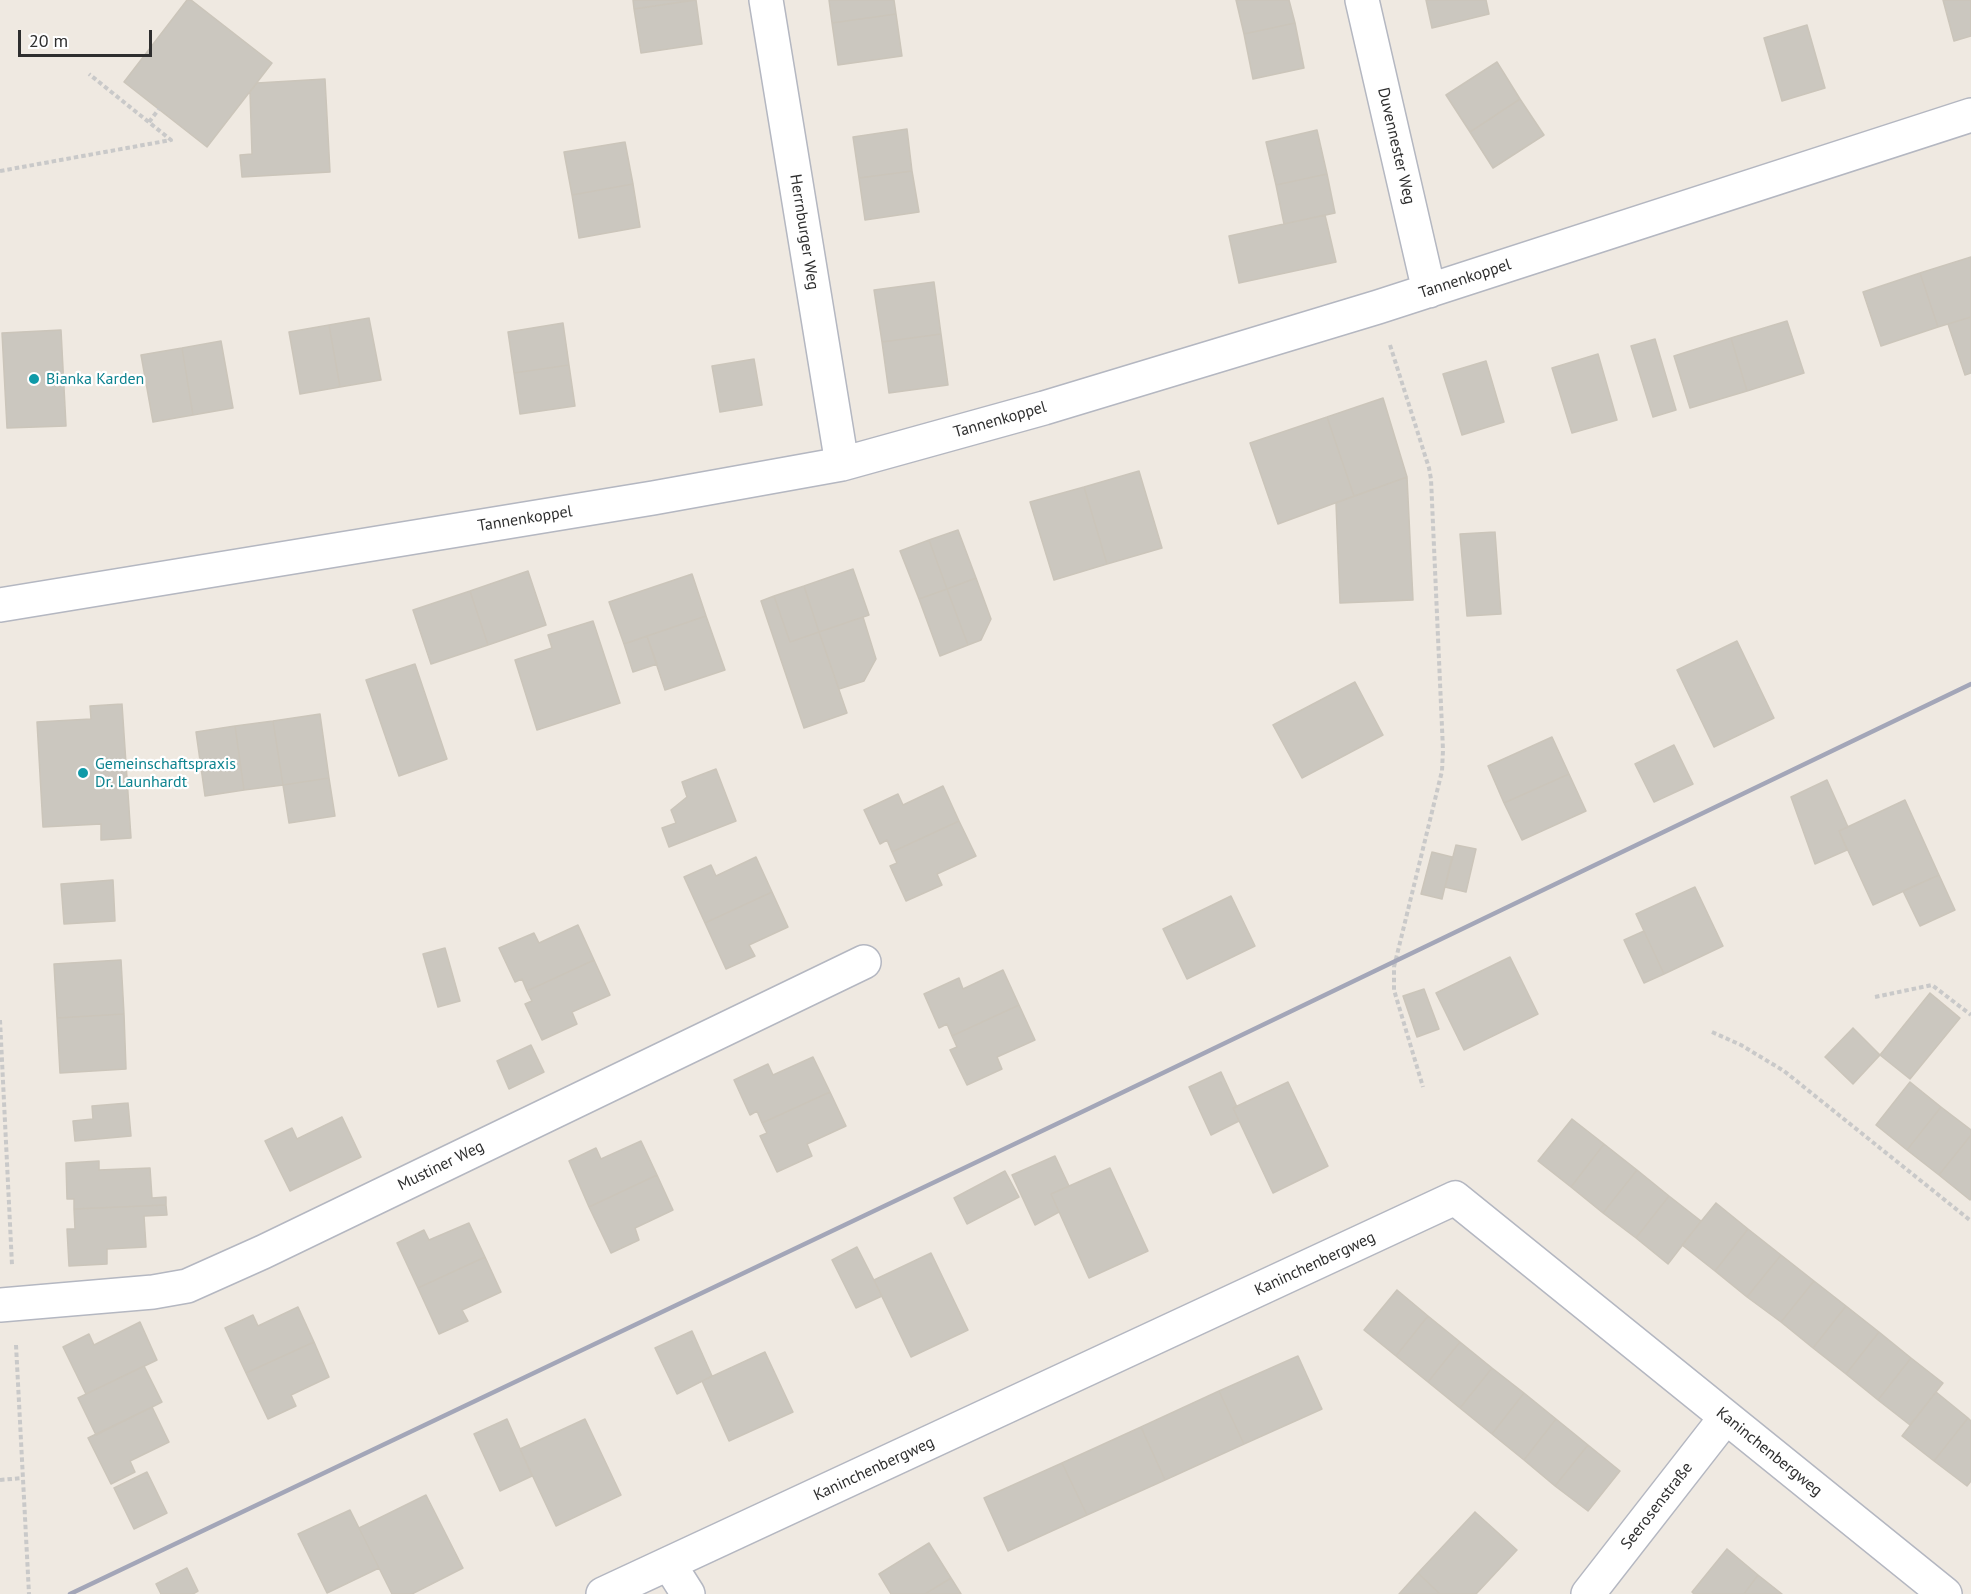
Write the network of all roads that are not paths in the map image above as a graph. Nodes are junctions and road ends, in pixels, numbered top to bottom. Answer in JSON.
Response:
{"nodes":[{"id":1,"x":766,"y":0,"type":"edge"},
{"id":2,"x":1362,"y":0,"type":"edge"},
{"id":3,"x":1971,"y":115,"type":"edge"},
{"id":4,"x":1430,"y":291,"type":"junction"},
{"id":5,"x":842,"y":464,"type":"junction"},
{"id":6,"x":0,"y":605,"type":"edge"},
{"id":7,"x":864,"y":962,"type":"dead end"},
{"id":8,"x":7,"y":1304,"type":"edge"},
{"id":9,"x":1726,"y":1417,"type":"junction"},
{"id":10,"x":669,"y":1564,"type":"junction"},
{"id":11,"x":603,"y":1594,"type":"edge"},
{"id":12,"x":688,"y":1594,"type":"edge"},
{"id":13,"x":1587,"y":1594,"type":"edge"},
{"id":14,"x":1945,"y":1594,"type":"edge"}],
"edges":[{"from":1,"to":5,"type":"street","name":"Herrnburger Weg"},
{"from":2,"to":4,"type":"street","name":"Duvennester Weg"},
{"from":3,"to":4,"type":"street","name":"Tannenkoppel"},
{"from":4,"to":5,"type":"street","name":"Tannenkoppel"},
{"from":5,"to":6,"type":"street","name":"Tannenkoppel"},
{"from":7,"to":8,"type":"street","name":"Mustiner Weg"},
{"from":9,"to":10,"type":"street","name":"Kaninchenbergweg"},
{"from":9,"to":13,"type":"street","name":"Seerosenstraße"},
{"from":9,"to":14,"type":"street","name":"Kaninchenbergweg"},
{"from":10,"to":11,"type":"street","name":"Kaninchenbergweg"},
{"from":10,"to":12,"type":"street"}]}
